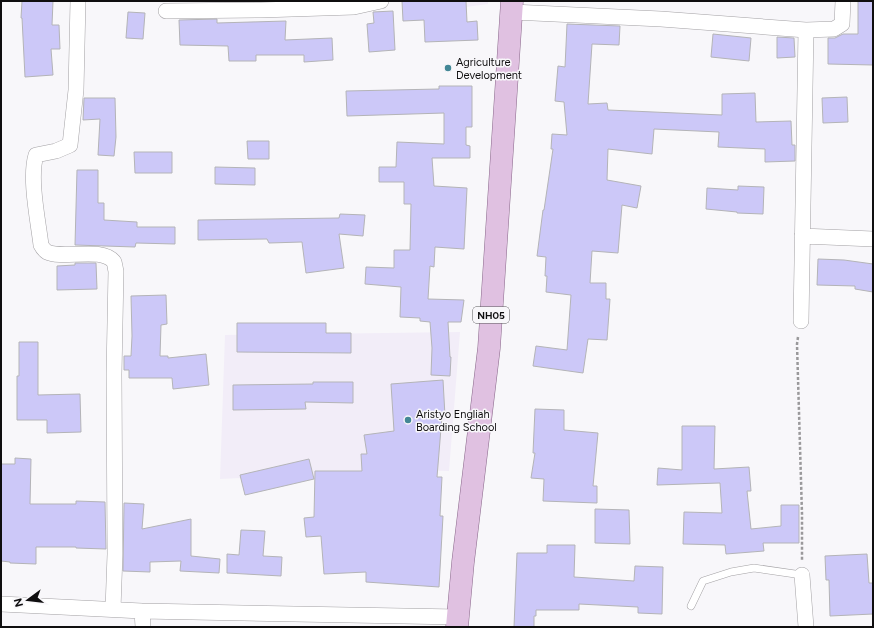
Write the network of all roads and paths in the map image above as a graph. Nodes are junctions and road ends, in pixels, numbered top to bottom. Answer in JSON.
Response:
{"nodes":[{"id":1,"x":78,"y":1,"type":"edge"},
{"id":2,"x":381,"y":1,"type":"edge"},
{"id":3,"x":843,"y":1,"type":"edge"},
{"id":4,"x":512,"y":6,"type":"edge"},
{"id":5,"x":166,"y":10,"type":"dead end"},
{"id":6,"x":806,"y":30,"type":"junction"},
{"id":7,"x":802,"y":236,"type":"junction"},
{"id":8,"x":873,"y":239,"type":"edge"},
{"id":9,"x":801,"y":321,"type":"joint"},
{"id":10,"x":802,"y":575,"type":"junction"},
{"id":11,"x":1,"y":604,"type":"edge"},
{"id":12,"x":691,"y":606,"type":"dead end"},
{"id":13,"x":113,"y":609,"type":"junction"},
{"id":14,"x":142,"y":611,"type":"junction"},
{"id":15,"x":458,"y":622,"type":"edge"},
{"id":16,"x":143,"y":627,"type":"edge"},
{"id":17,"x":806,"y":627,"type":"edge"}],
"edges":[{"from":1,"to":13,"type":"street"},
{"from":2,"to":5,"type":"street"},
{"from":3,"to":6,"type":"street"},
{"from":4,"to":6,"type":"street"},
{"from":4,"to":15,"type":"main road","number":"NH05"},
{"from":6,"to":7,"type":"street"},
{"from":7,"to":8,"type":"street"},
{"from":7,"to":9,"type":"street"},
{"from":9,"to":10,"type":"path"},
{"from":10,"to":12,"type":"lane"},
{"from":10,"to":17,"type":"street"},
{"from":11,"to":13,"type":"street"},
{"from":13,"to":14,"type":"street"},
{"from":14,"to":15,"type":"street"},
{"from":14,"to":16,"type":"street"}]}
